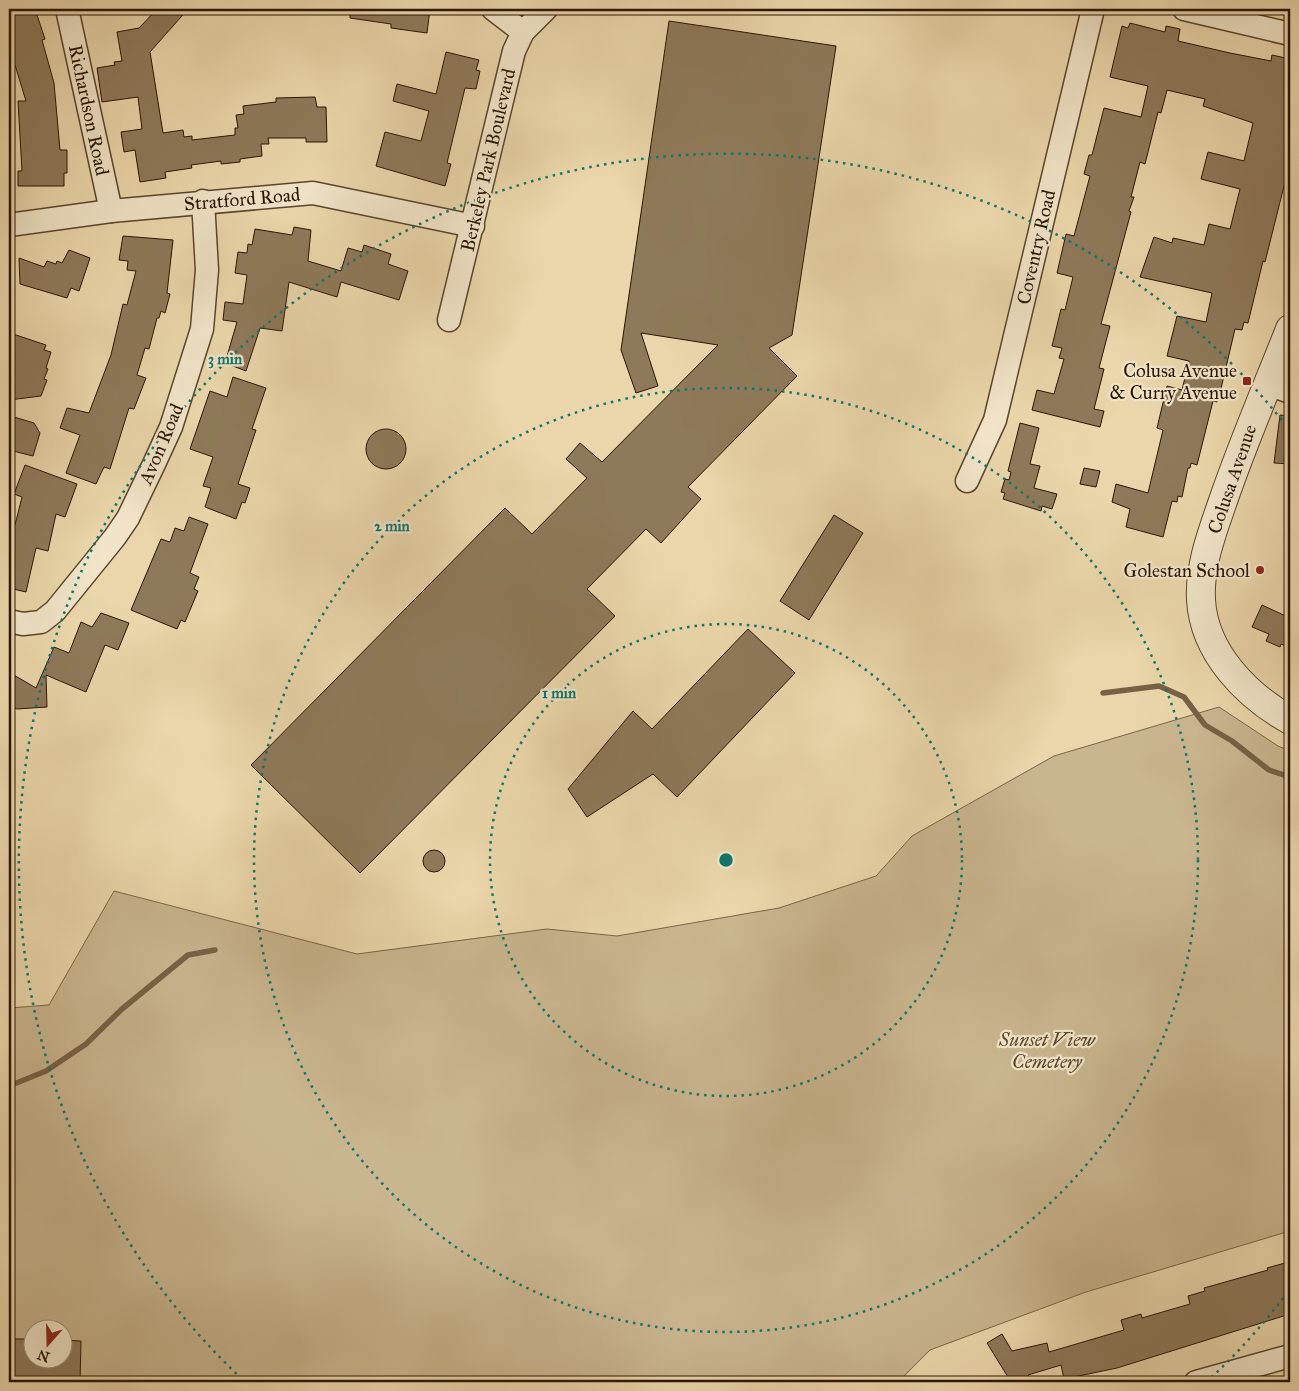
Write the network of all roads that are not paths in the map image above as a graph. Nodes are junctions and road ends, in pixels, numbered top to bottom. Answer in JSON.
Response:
{"nodes":[{"id":1,"x":67,"y":9,"type":"edge"},
{"id":2,"x":493,"y":9,"type":"edge"},
{"id":3,"x":546,"y":9,"type":"edge"},
{"id":4,"x":1093,"y":9,"type":"edge"},
{"id":5,"x":1184,"y":9,"type":"edge"},
{"id":6,"x":524,"y":32,"type":"junction"},
{"id":7,"x":1290,"y":34,"type":"edge"},
{"id":8,"x":203,"y":201,"type":"junction"},
{"id":9,"x":111,"y":210,"type":"junction"},
{"id":10,"x":9,"y":225,"type":"edge"},
{"id":11,"x":472,"y":226,"type":"junction"},
{"id":12,"x":449,"y":320,"type":"dead end"},
{"id":13,"x":1290,"y":329,"type":"edge"},
{"id":14,"x":1279,"y":388,"type":"edge"},
{"id":15,"x":967,"y":481,"type":"dead end"},
{"id":16,"x":9,"y":621,"type":"edge"},
{"id":17,"x":1290,"y":720,"type":"edge"},
{"id":18,"x":1290,"y":1356,"type":"edge"},
{"id":19,"x":1196,"y":1382,"type":"edge"}],
"edges":[{"from":1,"to":9,"type":"street","name":"Richardson Road"},
{"from":2,"to":6,"type":"street"},
{"from":3,"to":6,"type":"street","name":"Berkeley Park Boulevard"},
{"from":4,"to":15,"type":"street","name":"Coventry Road"},
{"from":5,"to":7,"type":"street"},
{"from":6,"to":11,"type":"street","name":"Berkeley Park Boulevard"},
{"from":8,"to":9,"type":"street","name":"Stratford Road"},
{"from":8,"to":11,"type":"street","name":"Stratford Road"},
{"from":8,"to":16,"type":"street","name":"Avon Road"},
{"from":9,"to":10,"type":"street","name":"Stratford Road"},
{"from":11,"to":12,"type":"street","name":"Berkeley Park Boulevard"},
{"from":13,"to":14,"type":"street","name":"Colusa Avenue"},
{"from":14,"to":17,"type":"street","name":"Colusa Avenue"},
{"from":18,"to":19,"type":"street"}]}
